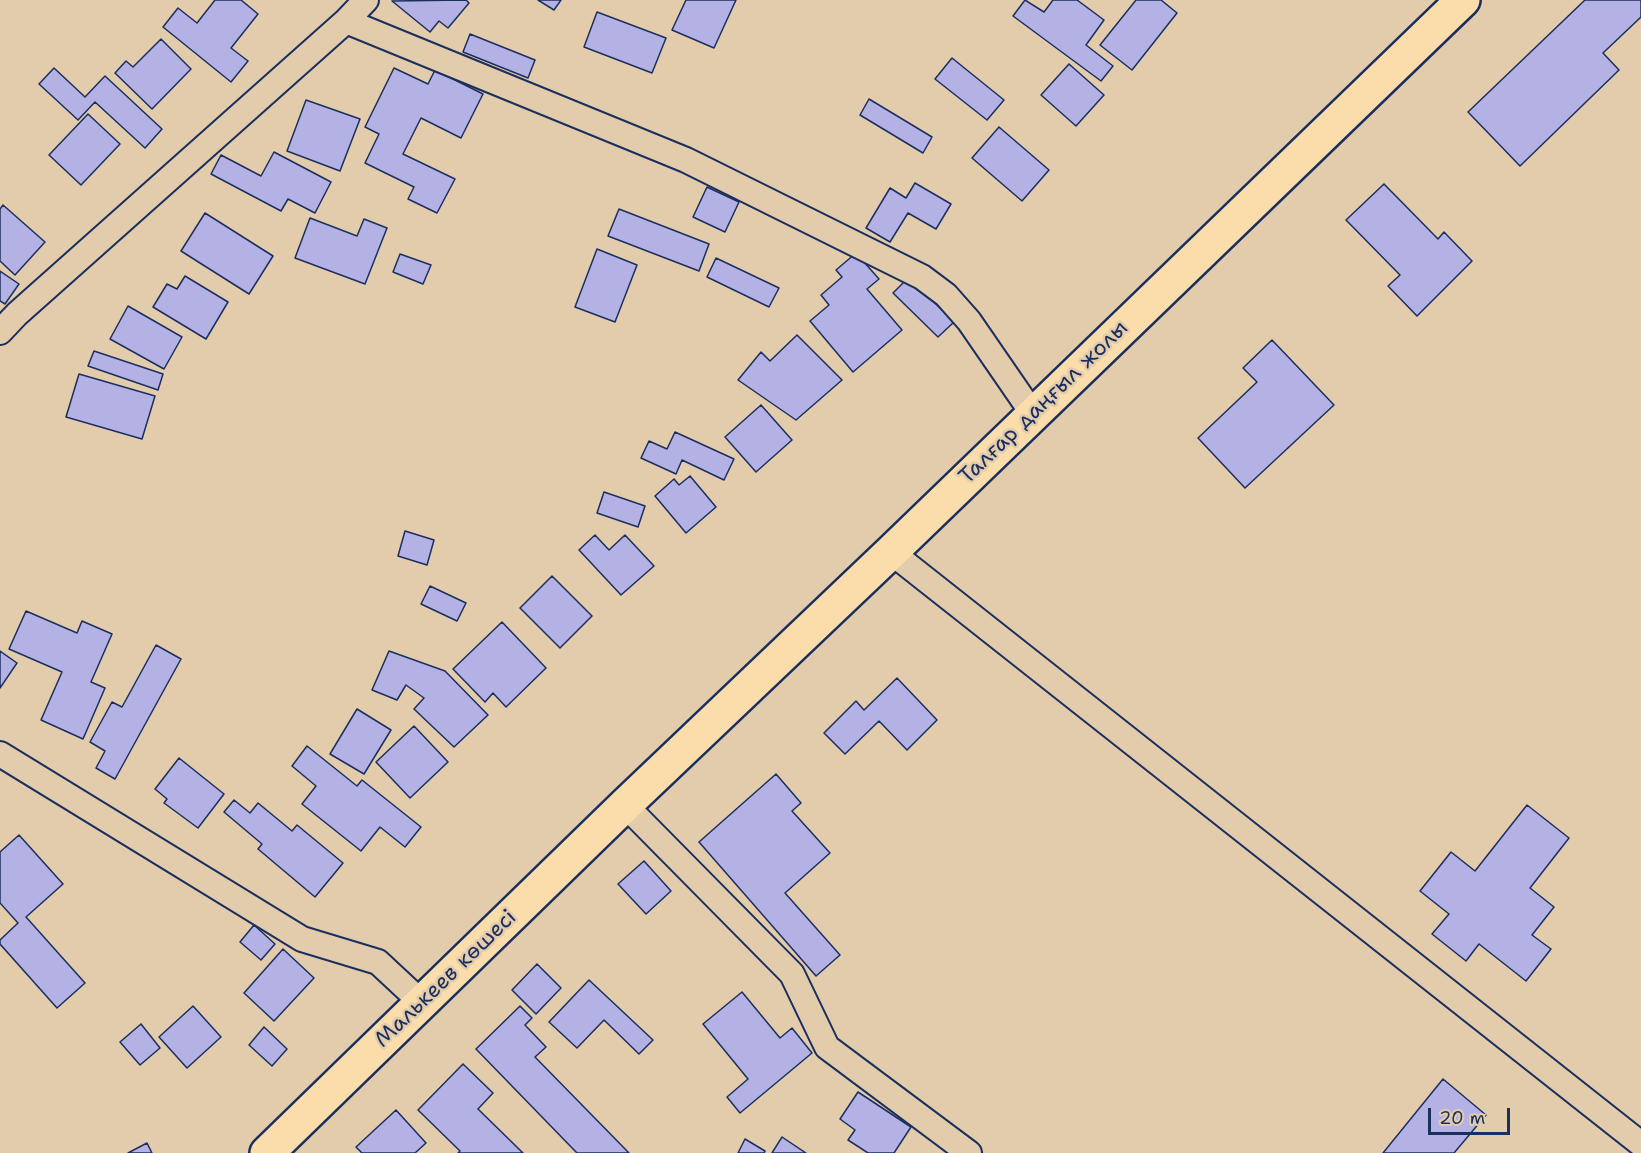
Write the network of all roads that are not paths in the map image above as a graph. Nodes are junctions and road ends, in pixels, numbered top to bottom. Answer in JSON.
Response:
{"nodes":[{"id":1,"x":366,"y":0,"type":"edge"},
{"id":2,"x":1463,"y":0,"type":"edge"},
{"id":3,"x":346,"y":21,"type":"junction"},
{"id":4,"x":0,"y":332,"type":"edge"},
{"id":5,"x":1033,"y":414,"type":"junction"},
{"id":6,"x":891,"y":552,"type":"junction"},
{"id":7,"x":0,"y":754,"type":"edge"},
{"id":8,"x":625,"y":805,"type":"junction"},
{"id":9,"x":422,"y":1003,"type":"junction"},
{"id":10,"x":1641,"y":1144,"type":"edge"},
{"id":11,"x":267,"y":1153,"type":"edge"},
{"id":12,"x":969,"y":1153,"type":"edge"}],
"edges":[{"from":1,"to":3,"type":"street"},
{"from":2,"to":5,"type":"main road","name":"Талғар даңғыл жолы"},
{"from":3,"to":4,"type":"street"},
{"from":3,"to":5,"type":"street"},
{"from":5,"to":6,"type":"main road","name":"Талғар даңғыл жолы"},
{"from":6,"to":8,"type":"main road","name":"Талғар даңғыл жолы"},
{"from":6,"to":10,"type":"street"},
{"from":7,"to":9,"type":"street"},
{"from":8,"to":9,"type":"main road","name":"Малькеев көшесі"},
{"from":8,"to":12,"type":"street"},
{"from":9,"to":11,"type":"main road","name":"Малькеев көшесі"}]}
